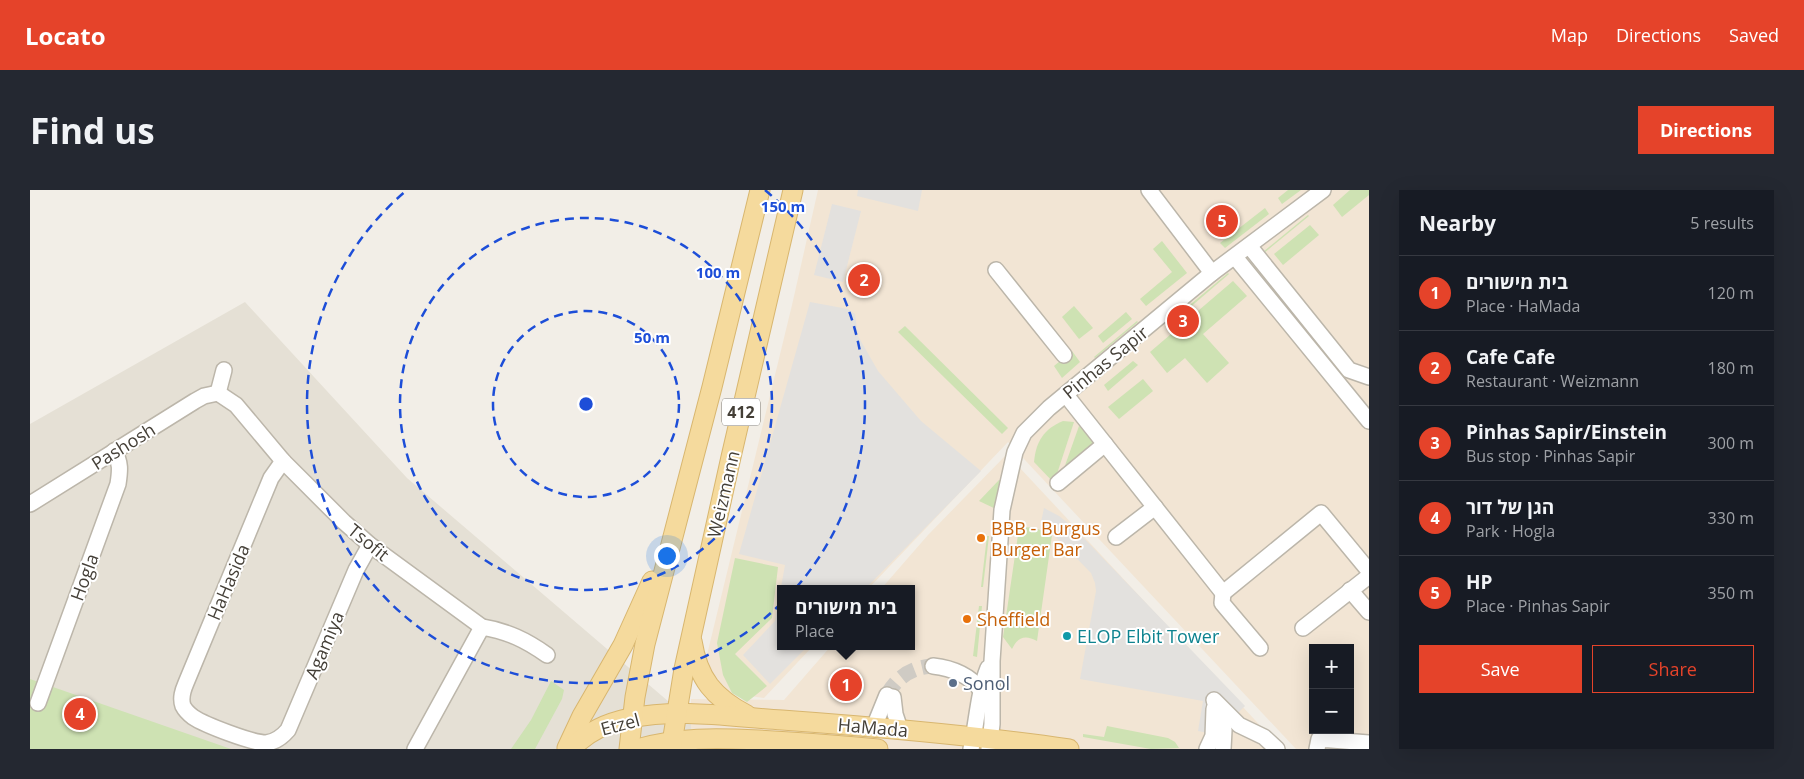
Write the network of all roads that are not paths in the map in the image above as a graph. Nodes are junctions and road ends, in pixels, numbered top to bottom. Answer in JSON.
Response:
{"nodes":[{"id":1,"x":760,"y":190,"type":"edge"},
{"id":2,"x":793,"y":190,"type":"edge"},
{"id":3,"x":1149,"y":190,"type":"edge"},
{"id":4,"x":1323,"y":190,"type":"edge"},
{"id":5,"x":1250,"y":247,"type":"junction"},
{"id":6,"x":1235,"y":257,"type":"junction"},
{"id":7,"x":996,"y":270,"type":"dead end"},
{"id":8,"x":1212,"y":273,"type":"junction"},
{"id":9,"x":1064,"y":354,"type":"dead end"},
{"id":10,"x":224,"y":370,"type":"dead end"},
{"id":11,"x":1369,"y":377,"type":"edge"},
{"id":12,"x":218,"y":394,"type":"junction"},
{"id":13,"x":1066,"y":395,"type":"junction"},
{"id":14,"x":1369,"y":421,"type":"edge"},
{"id":15,"x":1105,"y":444,"type":"junction"},
{"id":16,"x":114,"y":451,"type":"junction"},
{"id":17,"x":283,"y":461,"type":"junction"},
{"id":18,"x":1058,"y":483,"type":"dead end"},
{"id":19,"x":30,"y":504,"type":"edge"},
{"id":20,"x":1155,"y":507,"type":"junction"},
{"id":21,"x":676,"y":530,"type":"junction"},
{"id":22,"x":1116,"y":537,"type":"dead end"},
{"id":23,"x":370,"y":545,"type":"junction"},
{"id":24,"x":1369,"y":571,"type":"edge"},
{"id":25,"x":1369,"y":576,"type":"edge"},
{"id":26,"x":1350,"y":590,"type":"junction"},
{"id":27,"x":1223,"y":593,"type":"junction"},
{"id":28,"x":1369,"y":612,"type":"edge"},
{"id":29,"x":482,"y":627,"type":"junction"},
{"id":30,"x":1303,"y":628,"type":"dead end"},
{"id":31,"x":692,"y":636,"type":"junction"},
{"id":32,"x":1260,"y":648,"type":"dead end"},
{"id":33,"x":547,"y":655,"type":"dead end"},
{"id":34,"x":990,"y":665,"type":"junction"},
{"id":35,"x":933,"y":666,"type":"tunnel mouth"},
{"id":36,"x":960,"y":674,"type":"junction"},
{"id":37,"x":981,"y":690,"type":"junction"},
{"id":38,"x":1214,"y":700,"type":"junction"},
{"id":39,"x":38,"y":703,"type":"dead end"},
{"id":40,"x":676,"y":713,"type":"junction"},
{"id":41,"x":632,"y":718,"type":"junction"},
{"id":42,"x":752,"y":718,"type":"junction"},
{"id":43,"x":1239,"y":725,"type":"junction"},
{"id":44,"x":874,"y":727,"type":"junction"},
{"id":45,"x":900,"y":729,"type":"junction"},
{"id":46,"x":274,"y":741,"type":"joint"},
{"id":47,"x":1368,"y":742,"type":"edge"},
{"id":48,"x":981,"y":743,"type":"edge"},
{"id":49,"x":725,"y":744,"type":"edge"},
{"id":50,"x":671,"y":745,"type":"edge"},
{"id":51,"x":415,"y":749,"type":"edge"},
{"id":52,"x":566,"y":749,"type":"edge"},
{"id":53,"x":571,"y":749,"type":"edge"},
{"id":54,"x":629,"y":749,"type":"edge"},
{"id":55,"x":637,"y":749,"type":"edge"},
{"id":56,"x":873,"y":749,"type":"edge"},
{"id":57,"x":878,"y":749,"type":"edge"},
{"id":58,"x":1069,"y":749,"type":"edge"},
{"id":59,"x":1207,"y":749,"type":"edge"},
{"id":60,"x":1223,"y":749,"type":"edge"},
{"id":61,"x":1232,"y":749,"type":"edge"},
{"id":62,"x":1277,"y":749,"type":"edge"},
{"id":63,"x":1317,"y":749,"type":"edge"}],
"edges":[{"from":1,"to":21,"type":"main road","name":"Weizmann","number":"412"},
{"from":2,"to":31,"type":"main road","name":"Weizmann","number":"412"},
{"from":3,"to":8,"type":"street"},
{"from":4,"to":5,"type":"street","name":"Pinhas Sapir"},
{"from":5,"to":6,"type":"street","name":"Pinhas Sapir"},
{"from":5,"to":11,"type":"street"},
{"from":6,"to":8,"type":"street","name":"Pinhas Sapir"},
{"from":6,"to":14,"type":"street"},
{"from":7,"to":9,"type":"street"},
{"from":8,"to":13,"type":"street","name":"Pinhas Sapir"},
{"from":10,"to":12,"type":"street"},
{"from":12,"to":16,"type":"street","name":"Pashosh"},
{"from":12,"to":17,"type":"street","name":"Tsofit"},
{"from":13,"to":15,"type":"street"},
{"from":13,"to":34,"type":"street","name":"Pinhas Sapir"},
{"from":15,"to":18,"type":"street"},
{"from":15,"to":20,"type":"street"},
{"from":16,"to":19,"type":"street","name":"Pashosh"},
{"from":16,"to":39,"type":"street","name":"Hogla"},
{"from":17,"to":23,"type":"street","name":"Tsofit"},
{"from":17,"to":46,"type":"street","name":"HaHasida"},
{"from":20,"to":22,"type":"street"},
{"from":20,"to":27,"type":"street"},
{"from":21,"to":41,"type":"main road","name":"Weizmann","number":"412"},
{"from":21,"to":52,"type":"main road"},
{"from":23,"to":29,"type":"street","name":"Tsofit"},
{"from":23,"to":46,"type":"street","name":"Agamiya"},
{"from":24,"to":27,"type":"street"},
{"from":25,"to":26,"type":"street"},
{"from":26,"to":28,"type":"street"},
{"from":26,"to":30,"type":"street"},
{"from":27,"to":32,"type":"street"},
{"from":29,"to":33,"type":"street","name":"Tsofit"},
{"from":29,"to":51,"type":"street"},
{"from":31,"to":40,"type":"main road","name":"Weizmann","number":"412"},
{"from":31,"to":42,"type":"main road"},
{"from":34,"to":36,"type":"street"},
{"from":34,"to":37,"type":"street"},
{"from":34,"to":48,"type":"street"},
{"from":35,"to":36,"type":"street"},
{"from":36,"to":37,"type":"street"},
{"from":37,"to":48,"type":"street"},
{"from":38,"to":43,"type":"street"},
{"from":38,"to":59,"type":"street"},
{"from":38,"to":60,"type":"street"},
{"from":40,"to":41,"type":"main road","name":"Etzel"},
{"from":40,"to":42,"type":"main road","name":"HaMada"},
{"from":40,"to":50,"type":"main road","name":"Weizmann","number":"412"},
{"from":41,"to":53,"type":"main road","name":"Etzel"},
{"from":41,"to":54,"type":"main road","number":"412"},
{"from":42,"to":44,"type":"main road","name":"HaMada"},
{"from":43,"to":61,"type":"street"},
{"from":43,"to":62,"type":"street"},
{"from":44,"to":45,"type":"main road","name":"HaMada"},
{"from":44,"to":45,"type":"street"},
{"from":45,"to":48,"type":"main road","name":"HaMada"},
{"from":47,"to":63,"type":"street"},
{"from":48,"to":58,"type":"main road","name":"HaMada"},
{"from":49,"to":50,"type":"main road","name":"HaMada"},
{"from":49,"to":56,"type":"main road","name":"HaMada"},
{"from":50,"to":55,"type":"main road","name":"HaMada"},
{"from":56,"to":57,"type":"main road","name":"HaMada"}]}
